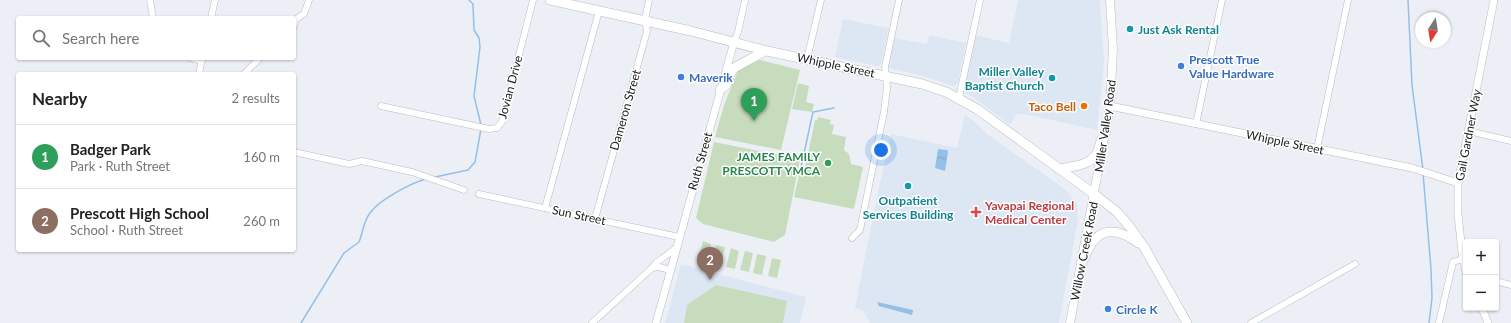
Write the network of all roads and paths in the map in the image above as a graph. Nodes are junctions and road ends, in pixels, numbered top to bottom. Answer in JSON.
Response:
{"nodes":[{"id":1,"x":150,"y":0,"type":"edge"},
{"id":2,"x":215,"y":0,"type":"edge"},
{"id":3,"x":309,"y":0,"type":"edge"},
{"id":4,"x":533,"y":0,"type":"edge"},
{"id":5,"x":553,"y":0,"type":"edge"},
{"id":6,"x":649,"y":0,"type":"edge"},
{"id":7,"x":745,"y":0,"type":"edge"},
{"id":8,"x":821,"y":0,"type":"edge"},
{"id":9,"x":899,"y":0,"type":"edge"},
{"id":10,"x":980,"y":0,"type":"edge"},
{"id":11,"x":1110,"y":0,"type":"edge"},
{"id":12,"x":1222,"y":0,"type":"edge"},
{"id":13,"x":1348,"y":0,"type":"edge"},
{"id":14,"x":1494,"y":0,"type":"edge"},
{"id":15,"x":599,"y":11,"type":"junction"},
{"id":16,"x":152,"y":16,"type":"edge"},
{"id":17,"x":211,"y":16,"type":"edge"},
{"id":18,"x":296,"y":19,"type":"edge"},
{"id":19,"x":645,"y":20,"type":"junction"},
{"id":20,"x":734,"y":42,"type":"junction"},
{"id":21,"x":765,"y":51,"type":"junction"},
{"id":22,"x":807,"y":59,"type":"junction"},
{"id":23,"x":202,"y":60,"type":"edge"},
{"id":24,"x":258,"y":60,"type":"edge"},
{"id":25,"x":199,"y":72,"type":"edge"},
{"id":26,"x":246,"y":72,"type":"edge"},
{"id":27,"x":886,"y":76,"type":"junction"},
{"id":28,"x":720,"y":90,"type":"junction"},
{"id":29,"x":959,"y":98,"type":"junction"},
{"id":30,"x":380,"y":106,"type":"dead end"},
{"id":31,"x":1110,"y":106,"type":"junction"},
{"id":32,"x":1196,"y":124,"type":"junction"},
{"id":33,"x":1469,"y":131,"type":"junction"},
{"id":34,"x":1106,"y":132,"type":"junction"},
{"id":35,"x":1511,"y":141,"type":"edge"},
{"id":36,"x":1317,"y":149,"type":"junction"},
{"id":37,"x":296,"y":152,"type":"edge"},
{"id":38,"x":1059,"y":169,"type":"junction"},
{"id":39,"x":1097,"y":179,"type":"joint"},
{"id":40,"x":1458,"y":183,"type":"junction"},
{"id":41,"x":464,"y":190,"type":"dead end"},
{"id":42,"x":479,"y":194,"type":"dead end"},
{"id":43,"x":1094,"y":194,"type":"junction"},
{"id":44,"x":545,"y":208,"type":"junction"},
{"id":45,"x":595,"y":219,"type":"junction"},
{"id":46,"x":679,"y":237,"type":"junction"},
{"id":47,"x":852,"y":238,"type":"dead end"},
{"id":48,"x":1144,"y":247,"type":"junction"},
{"id":49,"x":676,"y":249,"type":"junction"},
{"id":50,"x":1462,"y":259,"type":"junction"},
{"id":51,"x":1082,"y":262,"type":"junction"},
{"id":52,"x":1463,"y":262,"type":"edge"},
{"id":53,"x":1355,"y":264,"type":"dead end"},
{"id":54,"x":652,"y":268,"type":"junction"},
{"id":55,"x":670,"y":270,"type":"junction"},
{"id":56,"x":1499,"y":282,"type":"edge"},
{"id":57,"x":1511,"y":285,"type":"edge"},
{"id":58,"x":1483,"y":311,"type":"edge"},
{"id":59,"x":592,"y":323,"type":"edge"},
{"id":60,"x":656,"y":323,"type":"edge"},
{"id":61,"x":1070,"y":323,"type":"edge"},
{"id":62,"x":1187,"y":323,"type":"edge"},
{"id":63,"x":1251,"y":323,"type":"edge"},
{"id":64,"x":1439,"y":323,"type":"edge"},
{"id":65,"x":1488,"y":323,"type":"edge"}],
"edges":[{"from":1,"to":16,"type":"street"},
{"from":2,"to":17,"type":"street"},
{"from":3,"to":18,"type":"street"},
{"from":4,"to":30,"type":"street","name":"Jovian Drive"},
{"from":5,"to":15,"type":"main road","name":"Whipple Street"},
{"from":6,"to":19,"type":"street","name":"Dameron Street"},
{"from":7,"to":20,"type":"street","name":"Ruth Street"},
{"from":8,"to":22,"type":"street"},
{"from":9,"to":27,"type":"street"},
{"from":10,"to":29,"type":"street"},
{"from":11,"to":31,"type":"main road","name":"Miller Valley Road"},
{"from":12,"to":32,"type":"street"},
{"from":13,"to":36,"type":"street"},
{"from":14,"to":33,"type":"street","name":"Gail Gardner Way"},
{"from":15,"to":19,"type":"main road","name":"Whipple Street"},
{"from":15,"to":44,"type":"street"},
{"from":19,"to":20,"type":"main road","name":"Whipple Street"},
{"from":19,"to":45,"type":"street","name":"Dameron Street"},
{"from":20,"to":21,"type":"main road","name":"Whipple Street"},
{"from":20,"to":28,"type":"street","name":"Ruth Street"},
{"from":21,"to":22,"type":"main road","name":"Whipple Street"},
{"from":21,"to":28,"type":"main road"},
{"from":22,"to":27,"type":"main road","name":"Whipple Street"},
{"from":23,"to":25,"type":"street"},
{"from":24,"to":26,"type":"street"},
{"from":27,"to":29,"type":"main road","name":"Whipple Street"},
{"from":27,"to":47,"type":"street"},
{"from":28,"to":46,"type":"street","name":"Ruth Street"},
{"from":29,"to":38,"type":"main road","name":"Whipple Street"},
{"from":31,"to":32,"type":"street","name":"Whipple Street"},
{"from":31,"to":34,"type":"main road","name":"Miller Valley Road"},
{"from":32,"to":36,"type":"street","name":"Whipple Street"},
{"from":33,"to":35,"type":"street"},
{"from":33,"to":40,"type":"street","name":"Gail Gardner Way"},
{"from":34,"to":38,"type":"main road"},
{"from":34,"to":39,"type":"main road","name":"Miller Valley Road"},
{"from":36,"to":40,"type":"street","name":"Whipple Street"},
{"from":37,"to":41,"type":"street"},
{"from":38,"to":43,"type":"main road","name":"Whipple Street"},
{"from":39,"to":43,"type":"main road","name":"Willow Creek Road"},
{"from":40,"to":50,"type":"street","name":"Gail Gardner Way"},
{"from":42,"to":44,"type":"street","name":"Sun Street"},
{"from":43,"to":48,"type":"main road","name":"Whipple Street"},
{"from":43,"to":51,"type":"main road","name":"Willow Creek Road"},
{"from":44,"to":45,"type":"street","name":"Sun Street"},
{"from":45,"to":46,"type":"street","name":"Sun Street"},
{"from":46,"to":49,"type":"street","name":"Ruth Street"},
{"from":48,"to":51,"type":"main road"},
{"from":48,"to":62,"type":"main road","name":"Whipple Street"},
{"from":49,"to":54,"type":"street"},
{"from":49,"to":55,"type":"street","name":"Ruth Street"},
{"from":50,"to":52,"type":"street","name":"Gail Gardner Way"},
{"from":50,"to":64,"type":"street"},
{"from":51,"to":61,"type":"main road","name":"Willow Creek Road"},
{"from":53,"to":63,"type":"street"},
{"from":54,"to":55,"type":"street"},
{"from":54,"to":59,"type":"street"},
{"from":55,"to":60,"type":"street","name":"Ruth Street"},
{"from":56,"to":57,"type":"street"},
{"from":58,"to":65,"type":"street"}]}
